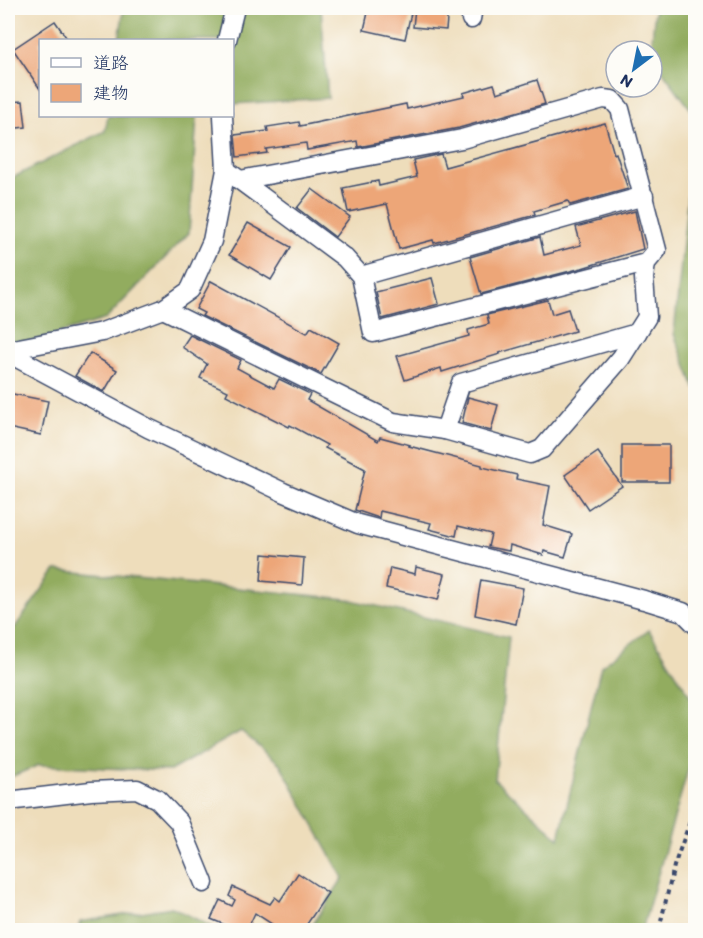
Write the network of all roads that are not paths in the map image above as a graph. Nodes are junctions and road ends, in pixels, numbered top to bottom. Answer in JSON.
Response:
{"nodes":[{"id":1,"x":235,"y":8,"type":"edge"},
{"id":2,"x":227,"y":39,"type":"edge"},
{"id":3,"x":223,"y":117,"type":"edge"},
{"id":4,"x":233,"y":175,"type":"junction"},
{"id":5,"x":644,"y":196,"type":"junction"},
{"id":6,"x":646,"y":263,"type":"junction"},
{"id":7,"x":361,"y":276,"type":"junction"},
{"id":8,"x":163,"y":309,"type":"junction"},
{"id":9,"x":637,"y":333,"type":"junction"},
{"id":10,"x":8,"y":352,"type":"edge"},
{"id":11,"x":445,"y":430,"type":"junction"},
{"id":12,"x":696,"y":625,"type":"edge"},
{"id":13,"x":8,"y":801,"type":"edge"},
{"id":14,"x":204,"y":883,"type":"dead end"}],
"edges":[{"from":1,"to":2,"type":"street"},
{"from":3,"to":4,"type":"street"},
{"from":4,"to":5,"type":"street"},
{"from":4,"to":7,"type":"street"},
{"from":4,"to":8,"type":"street"},
{"from":5,"to":6,"type":"street"},
{"from":5,"to":7,"type":"street"},
{"from":6,"to":7,"type":"street"},
{"from":6,"to":9,"type":"street"},
{"from":8,"to":10,"type":"street"},
{"from":8,"to":11,"type":"street"},
{"from":9,"to":11,"type":"street"},
{"from":9,"to":11,"type":"street"},
{"from":10,"to":12,"type":"street"},
{"from":13,"to":14,"type":"street"}]}
